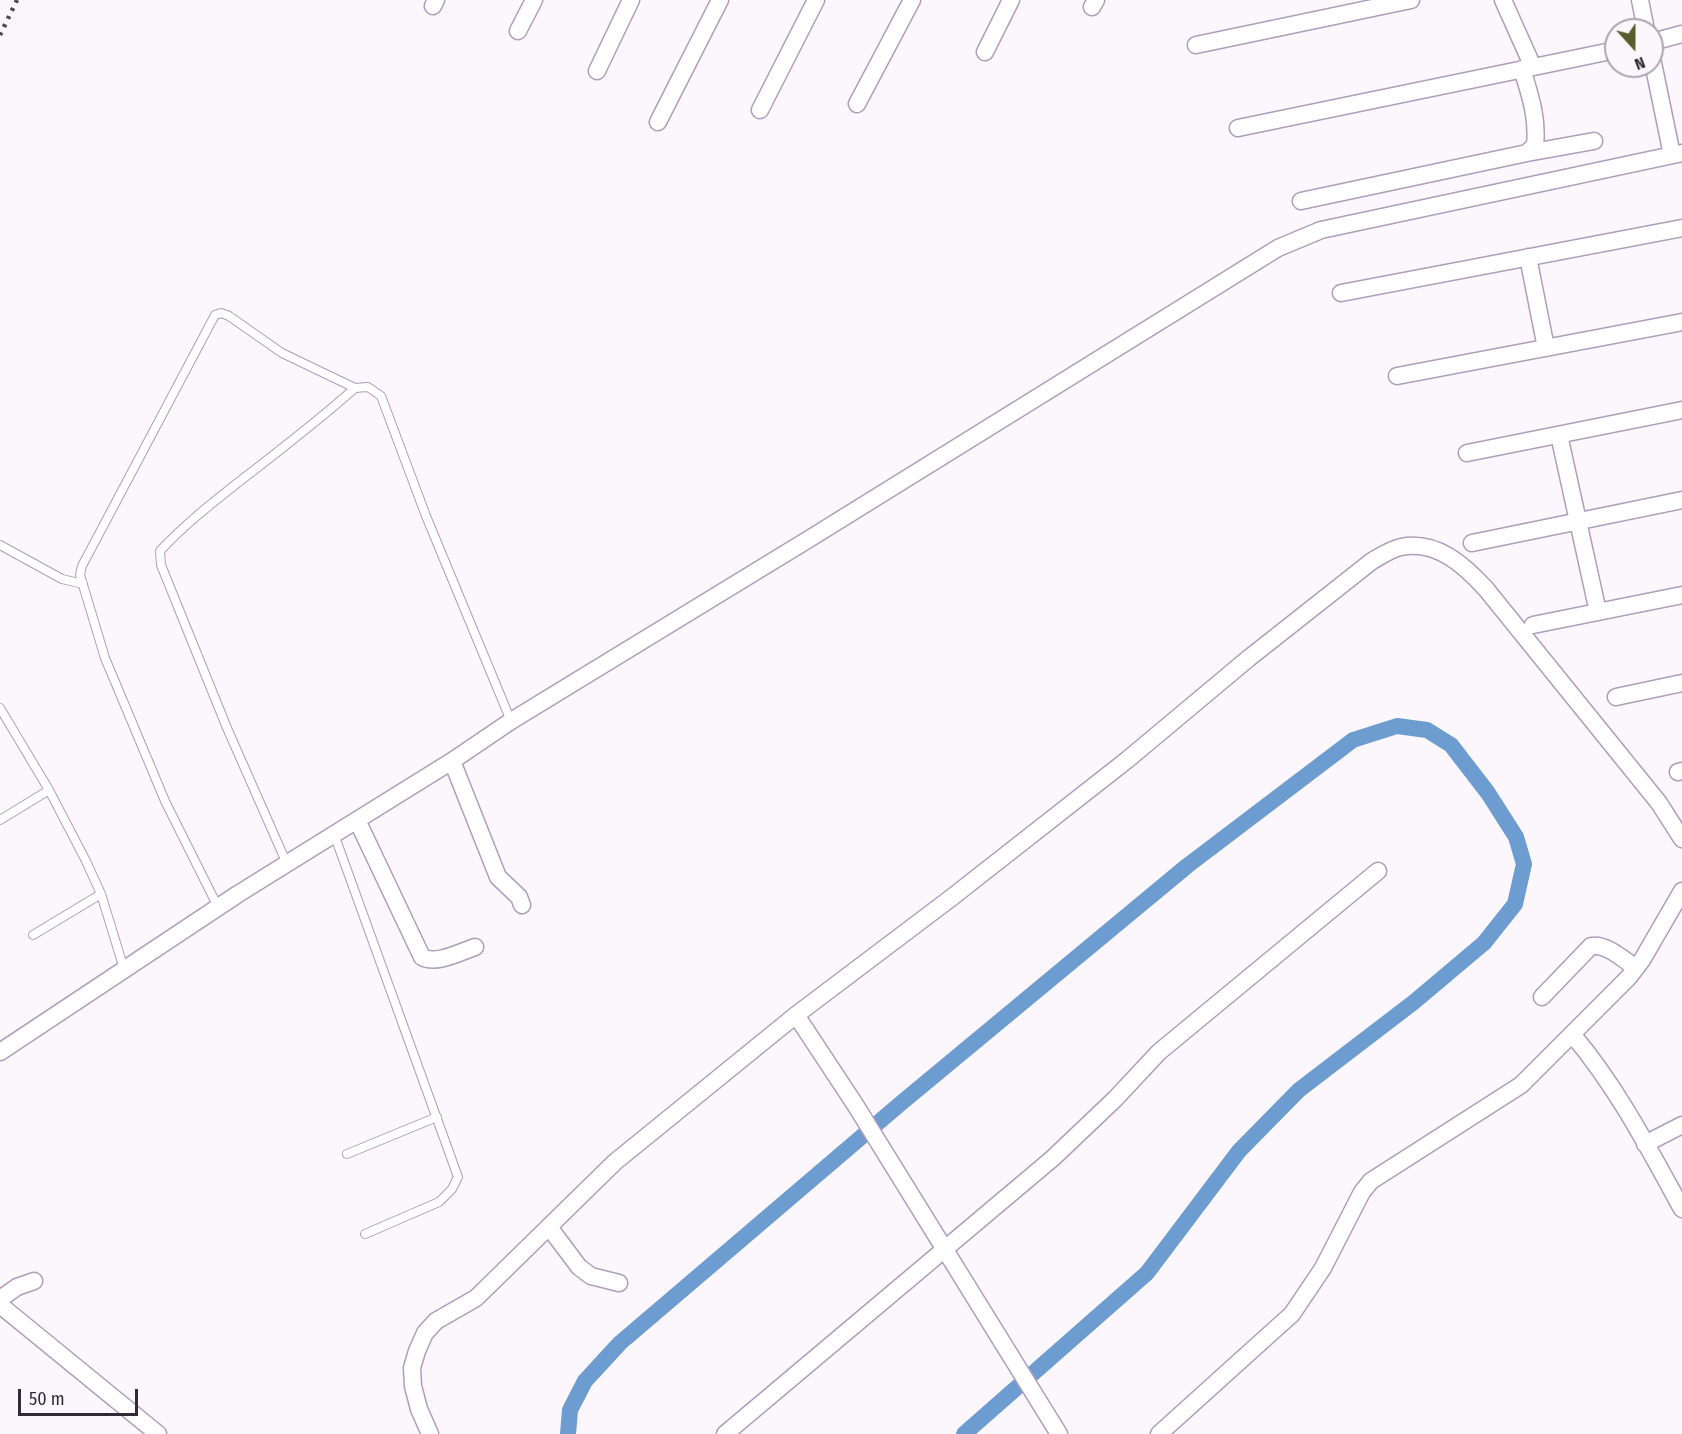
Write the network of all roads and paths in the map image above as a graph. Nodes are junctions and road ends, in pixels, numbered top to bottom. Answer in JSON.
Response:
{"nodes":[{"id":1,"x":534,"y":0,"type":"edge"},
{"id":2,"x":631,"y":0,"type":"edge"},
{"id":3,"x":720,"y":0,"type":"edge"},
{"id":4,"x":816,"y":0,"type":"edge"},
{"id":5,"x":912,"y":0,"type":"edge"},
{"id":6,"x":1011,"y":0,"type":"edge"},
{"id":7,"x":1411,"y":0,"type":"edge"},
{"id":8,"x":1503,"y":0,"type":"edge"},
{"id":9,"x":1640,"y":0,"type":"edge"},
{"id":10,"x":1644,"y":18,"type":"edge"},
{"id":11,"x":518,"y":31,"type":"dead end"},
{"id":12,"x":1682,"y":34,"type":"edge"},
{"id":13,"x":1664,"y":39,"type":"edge"},
{"id":14,"x":1196,"y":45,"type":"dead end"},
{"id":15,"x":985,"y":52,"type":"dead end"},
{"id":16,"x":1604,"y":52,"type":"edge"},
{"id":17,"x":1527,"y":68,"type":"junction"},
{"id":18,"x":597,"y":71,"type":"dead end"},
{"id":19,"x":1657,"y":78,"type":"edge"},
{"id":20,"x":857,"y":104,"type":"dead end"},
{"id":21,"x":760,"y":110,"type":"dead end"},
{"id":22,"x":657,"y":122,"type":"dead end"},
{"id":23,"x":1238,"y":128,"type":"dead end"},
{"id":24,"x":1594,"y":141,"type":"dead end"},
{"id":25,"x":1527,"y":153,"type":"junction"},
{"id":26,"x":1677,"y":154,"type":"edge"},
{"id":27,"x":1301,"y":201,"type":"dead end"},
{"id":28,"x":1682,"y":228,"type":"edge"},
{"id":29,"x":1528,"y":257,"type":"junction"},
{"id":30,"x":1341,"y":292,"type":"dead end"},
{"id":31,"x":1682,"y":322,"type":"edge"},
{"id":32,"x":1545,"y":348,"type":"junction"},
{"id":33,"x":1397,"y":376,"type":"dead end"},
{"id":34,"x":355,"y":388,"type":"junction"},
{"id":35,"x":1682,"y":410,"type":"edge"},
{"id":36,"x":1559,"y":435,"type":"junction"},
{"id":37,"x":1467,"y":453,"type":"dead end"},
{"id":38,"x":1682,"y":500,"type":"edge"},
{"id":39,"x":1578,"y":522,"type":"junction"},
{"id":40,"x":1472,"y":543,"type":"dead end"},
{"id":41,"x":0,"y":545,"type":"edge"},
{"id":42,"x":83,"y":584,"type":"junction"},
{"id":43,"x":1682,"y":595,"type":"edge"},
{"id":44,"x":1598,"y":612,"type":"junction"},
{"id":45,"x":1533,"y":625,"type":"dead end"},
{"id":46,"x":1682,"y":683,"type":"edge"},
{"id":47,"x":1616,"y":697,"type":"dead end"},
{"id":48,"x":0,"y":708,"type":"edge"},
{"id":49,"x":511,"y":721,"type":"junction"},
{"id":50,"x":453,"y":761,"type":"junction"},
{"id":51,"x":49,"y":790,"type":"junction"},
{"id":52,"x":0,"y":820,"type":"edge"},
{"id":53,"x":357,"y":820,"type":"junction"},
{"id":54,"x":334,"y":834,"type":"junction"},
{"id":55,"x":1682,"y":839,"type":"edge"},
{"id":56,"x":287,"y":864,"type":"junction"},
{"id":57,"x":1378,"y":871,"type":"dead end"},
{"id":58,"x":1682,"y":891,"type":"edge"},
{"id":59,"x":101,"y":894,"type":"junction"},
{"id":60,"x":522,"y":905,"type":"dead end"},
{"id":61,"x":218,"y":907,"type":"junction"},
{"id":62,"x":33,"y":935,"type":"dead end"},
{"id":63,"x":475,"y":947,"type":"dead end"},
{"id":64,"x":1636,"y":968,"type":"junction"},
{"id":65,"x":124,"y":969,"type":"junction"},
{"id":66,"x":1542,"y":996,"type":"dead end"},
{"id":67,"x":796,"y":1016,"type":"junction"},
{"id":68,"x":1572,"y":1034,"type":"junction"},
{"id":69,"x":0,"y":1052,"type":"edge"},
{"id":70,"x":437,"y":1117,"type":"junction"},
{"id":71,"x":1682,"y":1125,"type":"edge"},
{"id":72,"x":1646,"y":1144,"type":"junction"},
{"id":73,"x":347,"y":1154,"type":"dead end"},
{"id":74,"x":1682,"y":1209,"type":"edge"},
{"id":75,"x":549,"y":1227,"type":"junction"},
{"id":76,"x":365,"y":1234,"type":"dead end"},
{"id":77,"x":945,"y":1249,"type":"junction"},
{"id":78,"x":34,"y":1281,"type":"dead end"},
{"id":79,"x":619,"y":1284,"type":"dead end"},
{"id":80,"x":0,"y":1299,"type":"edge"},
{"id":81,"x":0,"y":1305,"type":"edge"},
{"id":82,"x":158,"y":1434,"type":"edge"},
{"id":83,"x":430,"y":1434,"type":"edge"},
{"id":84,"x":724,"y":1434,"type":"edge"},
{"id":85,"x":1059,"y":1434,"type":"edge"},
{"id":86,"x":1160,"y":1434,"type":"edge"}],
"edges":[{"from":1,"to":11,"type":"street"},
{"from":2,"to":18,"type":"street"},
{"from":3,"to":22,"type":"street"},
{"from":4,"to":21,"type":"street"},
{"from":5,"to":20,"type":"street"},
{"from":6,"to":15,"type":"street"},
{"from":7,"to":14,"type":"street"},
{"from":8,"to":17,"type":"street"},
{"from":9,"to":10,"type":"street"},
{"from":12,"to":13,"type":"street"},
{"from":16,"to":17,"type":"street"},
{"from":17,"to":23,"type":"street"},
{"from":17,"to":25,"type":"street"},
{"from":19,"to":26,"type":"street"},
{"from":24,"to":25,"type":"street"},
{"from":25,"to":27,"type":"street"},
{"from":26,"to":49,"type":"street"},
{"from":28,"to":29,"type":"street"},
{"from":29,"to":30,"type":"street"},
{"from":29,"to":32,"type":"street"},
{"from":31,"to":32,"type":"street"},
{"from":32,"to":33,"type":"street"},
{"from":34,"to":42,"type":"lane"},
{"from":34,"to":49,"type":"lane"},
{"from":34,"to":56,"type":"lane"},
{"from":35,"to":36,"type":"street"},
{"from":36,"to":37,"type":"street"},
{"from":36,"to":39,"type":"street"},
{"from":38,"to":39,"type":"street"},
{"from":39,"to":40,"type":"street"},
{"from":39,"to":44,"type":"street"},
{"from":41,"to":42,"type":"lane"},
{"from":42,"to":61,"type":"lane"},
{"from":43,"to":44,"type":"street"},
{"from":44,"to":45,"type":"street"},
{"from":46,"to":47,"type":"street"},
{"from":48,"to":51,"type":"lane"},
{"from":49,"to":50,"type":"street"},
{"from":50,"to":53,"type":"street"},
{"from":50,"to":60,"type":"street"},
{"from":51,"to":52,"type":"lane"},
{"from":51,"to":59,"type":"lane"},
{"from":53,"to":54,"type":"street"},
{"from":53,"to":63,"type":"street"},
{"from":54,"to":56,"type":"street"},
{"from":54,"to":70,"type":"lane"},
{"from":55,"to":67,"type":"street"},
{"from":56,"to":61,"type":"street"},
{"from":57,"to":77,"type":"street"},
{"from":58,"to":64,"type":"street"},
{"from":59,"to":62,"type":"lane"},
{"from":59,"to":65,"type":"lane"},
{"from":61,"to":65,"type":"street"},
{"from":64,"to":66,"type":"street"},
{"from":64,"to":68,"type":"street"},
{"from":65,"to":69,"type":"street"},
{"from":67,"to":75,"type":"street"},
{"from":67,"to":77,"type":"street"},
{"from":68,"to":72,"type":"street"},
{"from":68,"to":86,"type":"street"},
{"from":70,"to":73,"type":"lane"},
{"from":70,"to":76,"type":"lane"},
{"from":71,"to":72,"type":"street"},
{"from":72,"to":74,"type":"street"},
{"from":75,"to":79,"type":"street"},
{"from":75,"to":83,"type":"street"},
{"from":77,"to":84,"type":"street"},
{"from":77,"to":85,"type":"street"},
{"from":78,"to":80,"type":"street"},
{"from":81,"to":82,"type":"street"}]}
